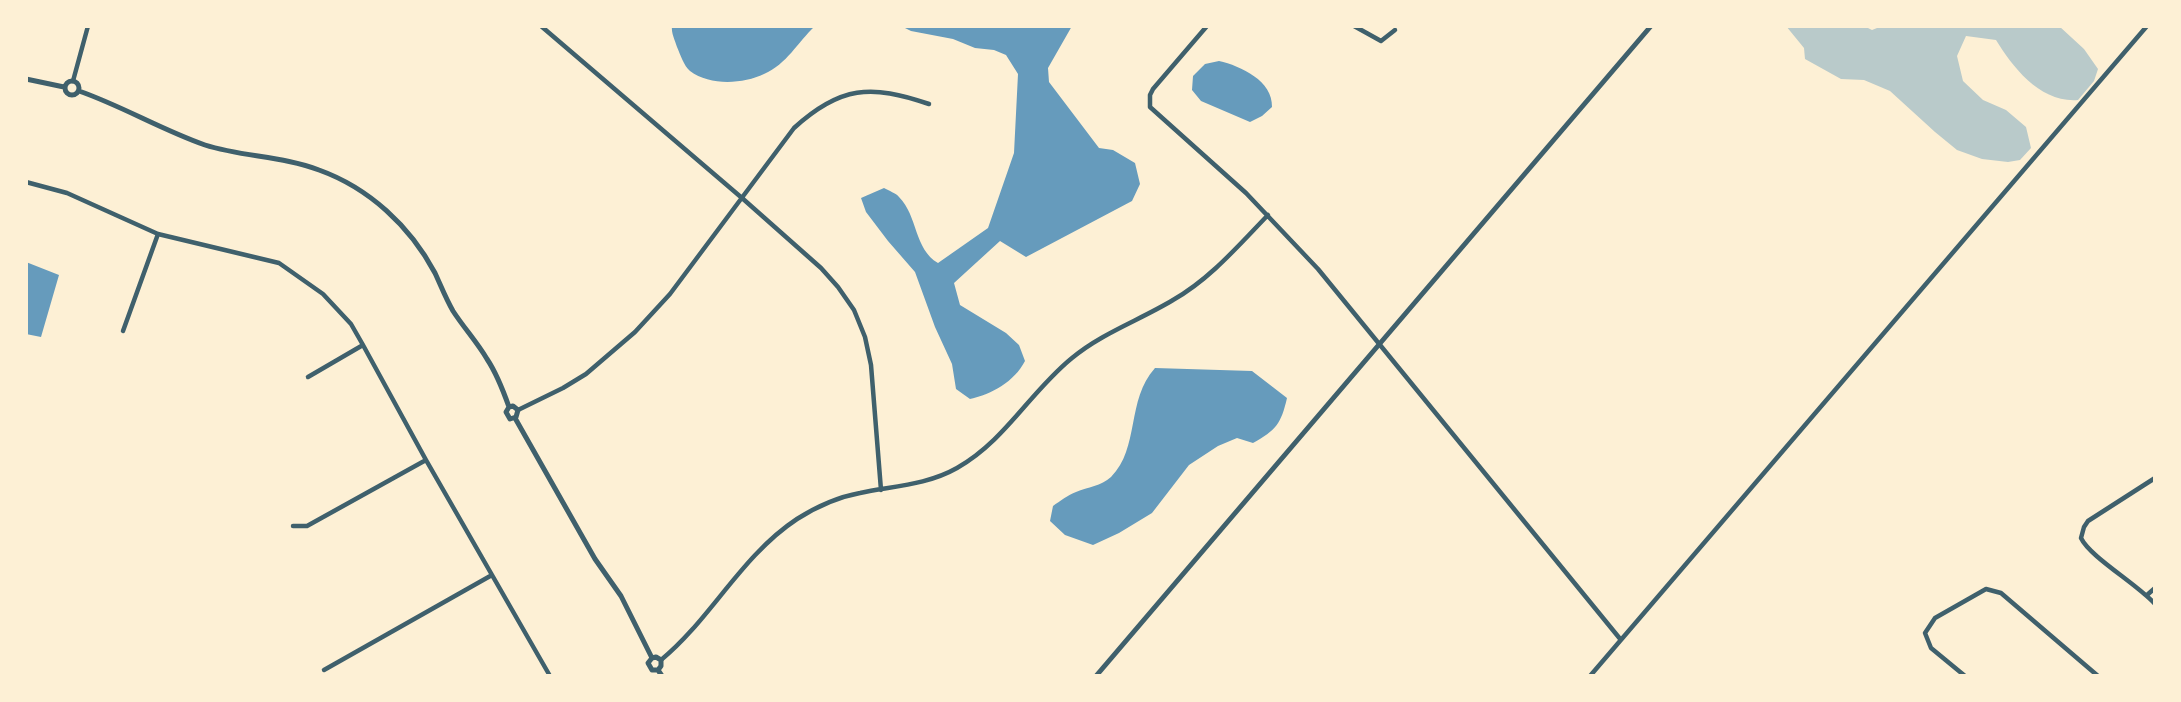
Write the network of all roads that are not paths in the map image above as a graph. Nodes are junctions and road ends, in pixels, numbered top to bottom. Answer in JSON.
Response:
{"nodes":[{"id":1,"x":88,"y":26,"type":"edge"},
{"id":2,"x":541,"y":26,"type":"edge"},
{"id":3,"x":1207,"y":26,"type":"edge"},
{"id":4,"x":1354,"y":26,"type":"edge"},
{"id":5,"x":1651,"y":26,"type":"edge"},
{"id":6,"x":2147,"y":26,"type":"edge"},
{"id":7,"x":1395,"y":30,"type":"dead end"},
{"id":8,"x":26,"y":79,"type":"edge"},
{"id":9,"x":73,"y":81,"type":"junction"},
{"id":10,"x":65,"y":86,"type":"junction"},
{"id":11,"x":79,"y":91,"type":"junction"},
{"id":12,"x":929,"y":104,"type":"dead end"},
{"id":13,"x":26,"y":182,"type":"edge"},
{"id":14,"x":742,"y":198,"type":"junction"},
{"id":15,"x":1268,"y":215,"type":"junction"},
{"id":16,"x":158,"y":234,"type":"junction"},
{"id":17,"x":123,"y":331,"type":"dead end"},
{"id":18,"x":363,"y":345,"type":"junction"},
{"id":19,"x":1379,"y":345,"type":"junction"},
{"id":20,"x":308,"y":377,"type":"dead end"},
{"id":21,"x":509,"y":407,"type":"junction"},
{"id":22,"x":518,"y":410,"type":"junction"},
{"id":23,"x":515,"y":418,"type":"junction"},
{"id":24,"x":426,"y":460,"type":"junction"},
{"id":25,"x":2155,"y":478,"type":"edge"},
{"id":26,"x":881,"y":490,"type":"junction"},
{"id":27,"x":293,"y":526,"type":"dead end"},
{"id":28,"x":492,"y":575,"type":"junction"},
{"id":29,"x":2155,"y":588,"type":"edge"},
{"id":30,"x":2147,"y":595,"type":"junction"},
{"id":31,"x":2155,"y":604,"type":"edge"},
{"id":32,"x":1621,"y":640,"type":"junction"},
{"id":33,"x":652,"y":657,"type":"junction"},
{"id":34,"x":661,"y":660,"type":"junction"},
{"id":35,"x":324,"y":670,"type":"dead end"},
{"id":36,"x":660,"y":673,"type":"edge"},
{"id":37,"x":550,"y":676,"type":"edge"},
{"id":38,"x":1096,"y":676,"type":"edge"},
{"id":39,"x":1590,"y":676,"type":"edge"},
{"id":40,"x":1965,"y":676,"type":"edge"},
{"id":41,"x":2098,"y":676,"type":"edge"}],
"edges":[{"from":1,"to":9,"type":"street"},
{"from":2,"to":14,"type":"street"},
{"from":3,"to":15,"type":"street"},
{"from":4,"to":7,"type":"street"},
{"from":5,"to":19,"type":"street"},
{"from":6,"to":32,"type":"street"},
{"from":8,"to":10,"type":"street"},
{"from":9,"to":10,"type":"street"},
{"from":9,"to":11,"type":"street"},
{"from":10,"to":11,"type":"street"},
{"from":11,"to":21,"type":"street"},
{"from":12,"to":14,"type":"street"},
{"from":13,"to":16,"type":"street"},
{"from":14,"to":22,"type":"street"},
{"from":14,"to":26,"type":"street"},
{"from":15,"to":19,"type":"street"},
{"from":15,"to":26,"type":"street"},
{"from":16,"to":17,"type":"street"},
{"from":16,"to":18,"type":"street"},
{"from":18,"to":20,"type":"street"},
{"from":18,"to":24,"type":"street"},
{"from":19,"to":32,"type":"street"},
{"from":19,"to":38,"type":"street"},
{"from":21,"to":22,"type":"street"},
{"from":21,"to":23,"type":"street"},
{"from":22,"to":23,"type":"street"},
{"from":23,"to":33,"type":"street"},
{"from":24,"to":27,"type":"street"},
{"from":24,"to":28,"type":"street"},
{"from":25,"to":30,"type":"street"},
{"from":26,"to":34,"type":"street"},
{"from":28,"to":35,"type":"street"},
{"from":28,"to":37,"type":"street"},
{"from":29,"to":30,"type":"street"},
{"from":30,"to":31,"type":"street"},
{"from":32,"to":39,"type":"street"},
{"from":33,"to":34,"type":"street"},
{"from":33,"to":36,"type":"street"},
{"from":34,"to":36,"type":"street"},
{"from":40,"to":41,"type":"street"}]}
